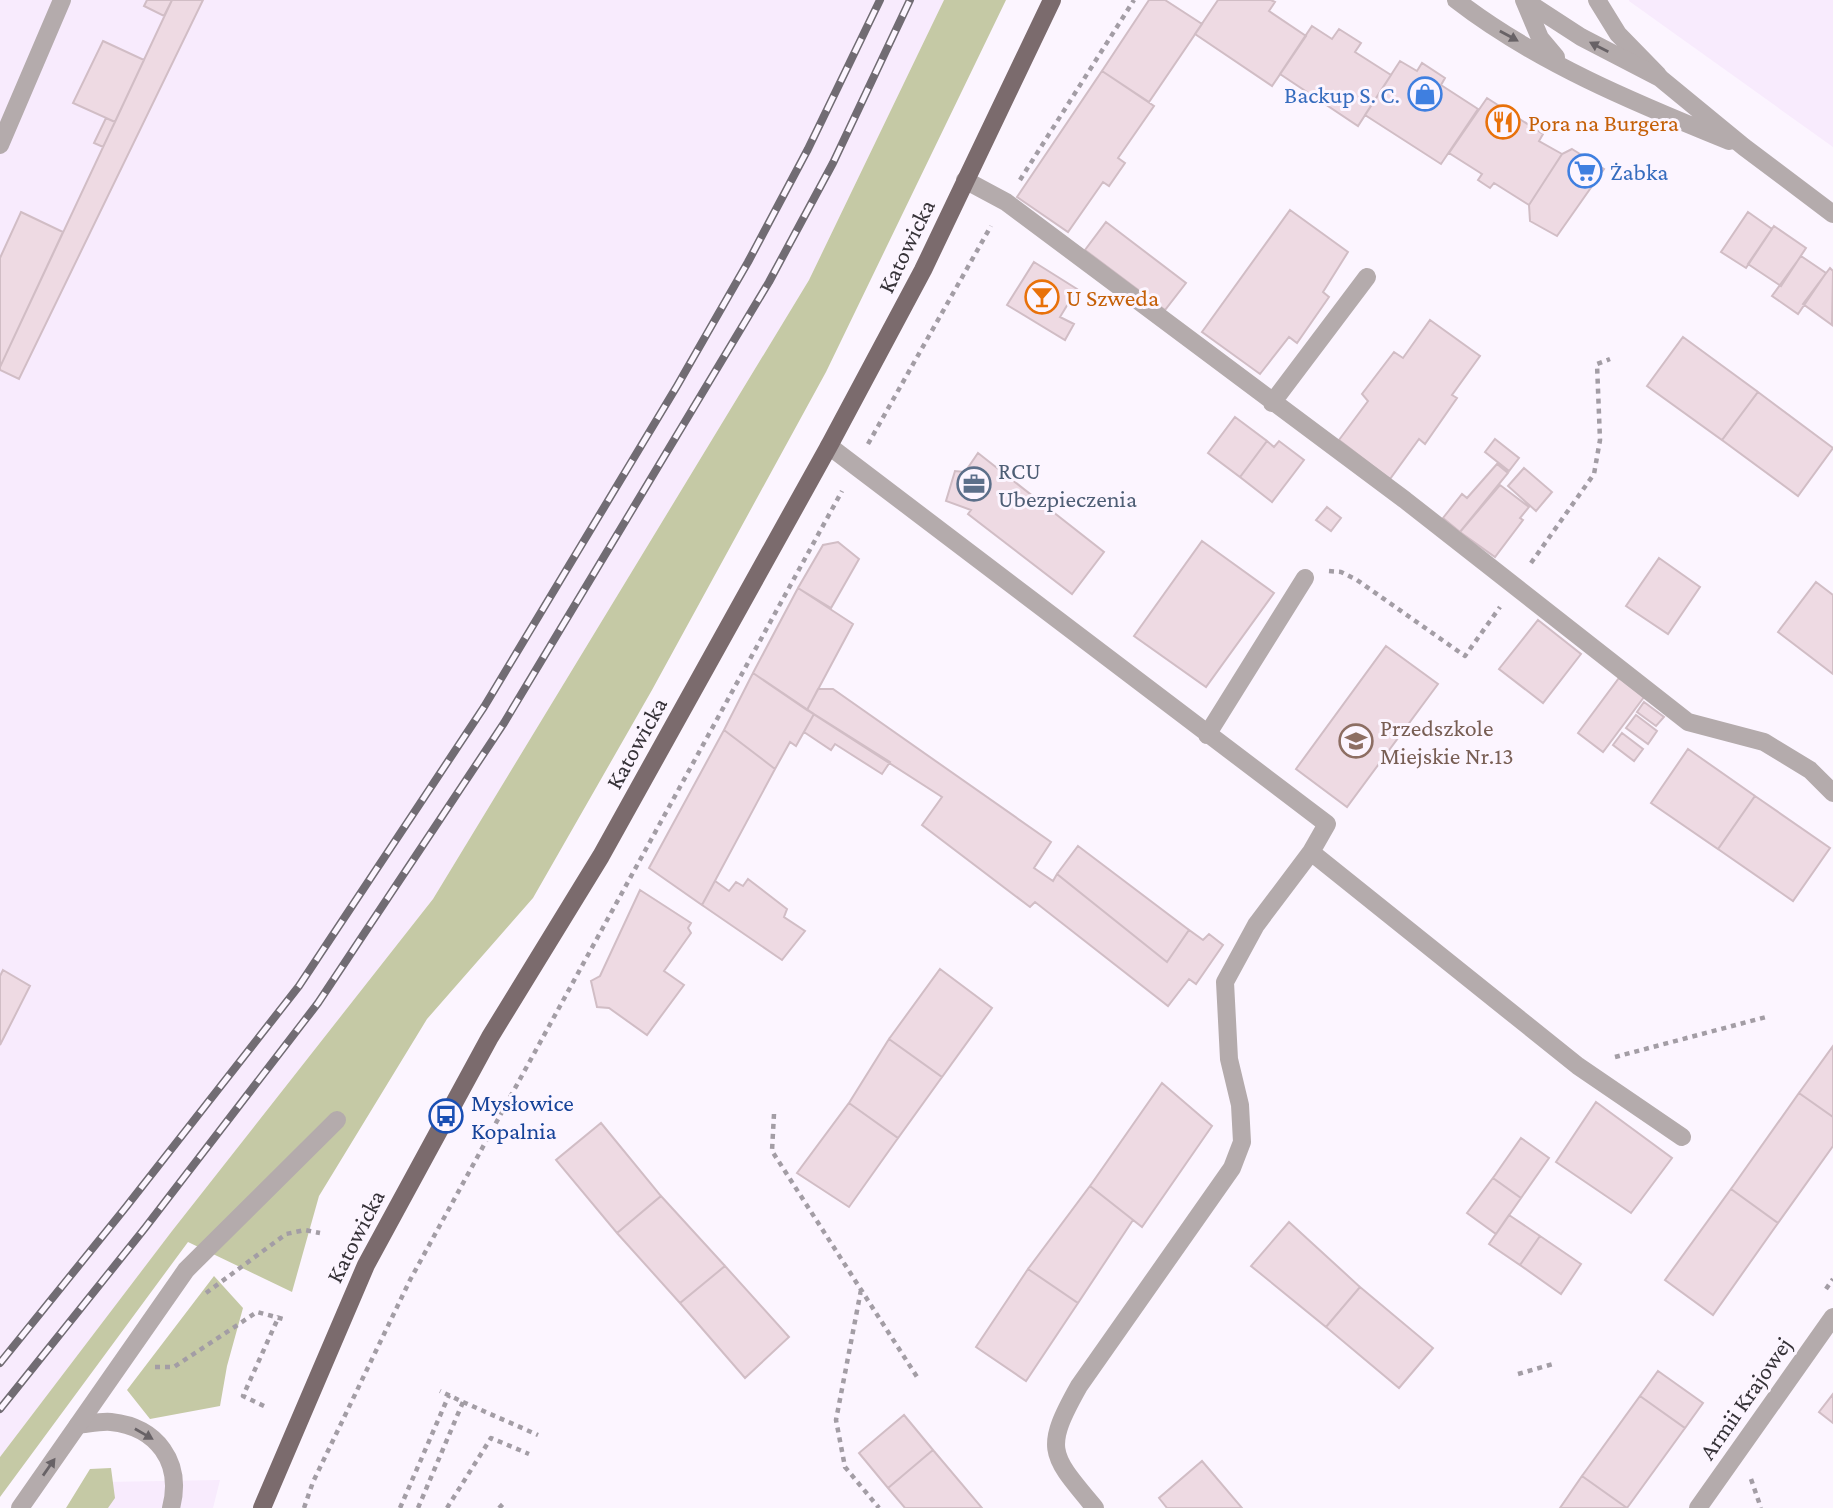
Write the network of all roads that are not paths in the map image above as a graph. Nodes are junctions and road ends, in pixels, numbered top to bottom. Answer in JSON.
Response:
{"nodes":[{"id":1,"x":62,"y":0,"type":"edge"},
{"id":2,"x":1052,"y":0,"type":"edge"},
{"id":3,"x":1456,"y":0,"type":"edge"},
{"id":4,"x":1524,"y":0,"type":"edge"},
{"id":5,"x":1597,"y":0,"type":"edge"},
{"id":6,"x":1565,"y":67,"type":"junction"},
{"id":7,"x":1660,"y":78,"type":"junction"},
{"id":8,"x":0,"y":145,"type":"edge"},
{"id":9,"x":1744,"y":147,"type":"junction"},
{"id":10,"x":965,"y":180,"type":"junction"},
{"id":11,"x":1833,"y":214,"type":"edge"},
{"id":12,"x":1367,"y":277,"type":"dead end"},
{"id":13,"x":1272,"y":403,"type":"junction"},
{"id":14,"x":829,"y":446,"type":"junction"},
{"id":15,"x":1305,"y":578,"type":"road end"},
{"id":16,"x":1207,"y":735,"type":"junction"},
{"id":17,"x":1833,"y":793,"type":"edge"},
{"id":18,"x":1311,"y":852,"type":"junction"},
{"id":19,"x":337,"y":1120,"type":"dead end"},
{"id":20,"x":1682,"y":1137,"type":"dead end"},
{"id":21,"x":1833,"y":1317,"type":"edge"},
{"id":22,"x":78,"y":1426,"type":"junction"},
{"id":23,"x":20,"y":1508,"type":"edge"},
{"id":24,"x":171,"y":1508,"type":"edge"},
{"id":25,"x":262,"y":1508,"type":"edge"},
{"id":26,"x":1095,"y":1508,"type":"edge"},
{"id":27,"x":1698,"y":1508,"type":"edge"}],
"edges":[{"from":1,"to":8,"type":"street"},
{"from":2,"to":10,"type":"main road","name":"Katowicka"},
{"from":3,"to":6,"type":"street","one_way":true},
{"from":4,"to":6,"type":"street"},
{"from":7,"to":4,"type":"street","one_way":true},
{"from":5,"to":7,"type":"street"},
{"from":6,"to":9,"type":"street"},
{"from":7,"to":9,"type":"street"},
{"from":9,"to":11,"type":"street"},
{"from":10,"to":13,"type":"street"},
{"from":10,"to":14,"type":"main road","name":"Katowicka"},
{"from":12,"to":13,"type":"street"},
{"from":13,"to":17,"type":"street"},
{"from":14,"to":16,"type":"street"},
{"from":14,"to":25,"type":"main road","name":"Katowicka"},
{"from":15,"to":16,"type":"street"},
{"from":16,"to":18,"type":"street"},
{"from":18,"to":20,"type":"street"},
{"from":18,"to":26,"type":"street"},
{"from":19,"to":22,"type":"street"},
{"from":21,"to":27,"type":"street","name":"Armii Krajowej"},
{"from":23,"to":22,"type":"street","one_way":true},
{"from":22,"to":24,"type":"street","one_way":true}]}
